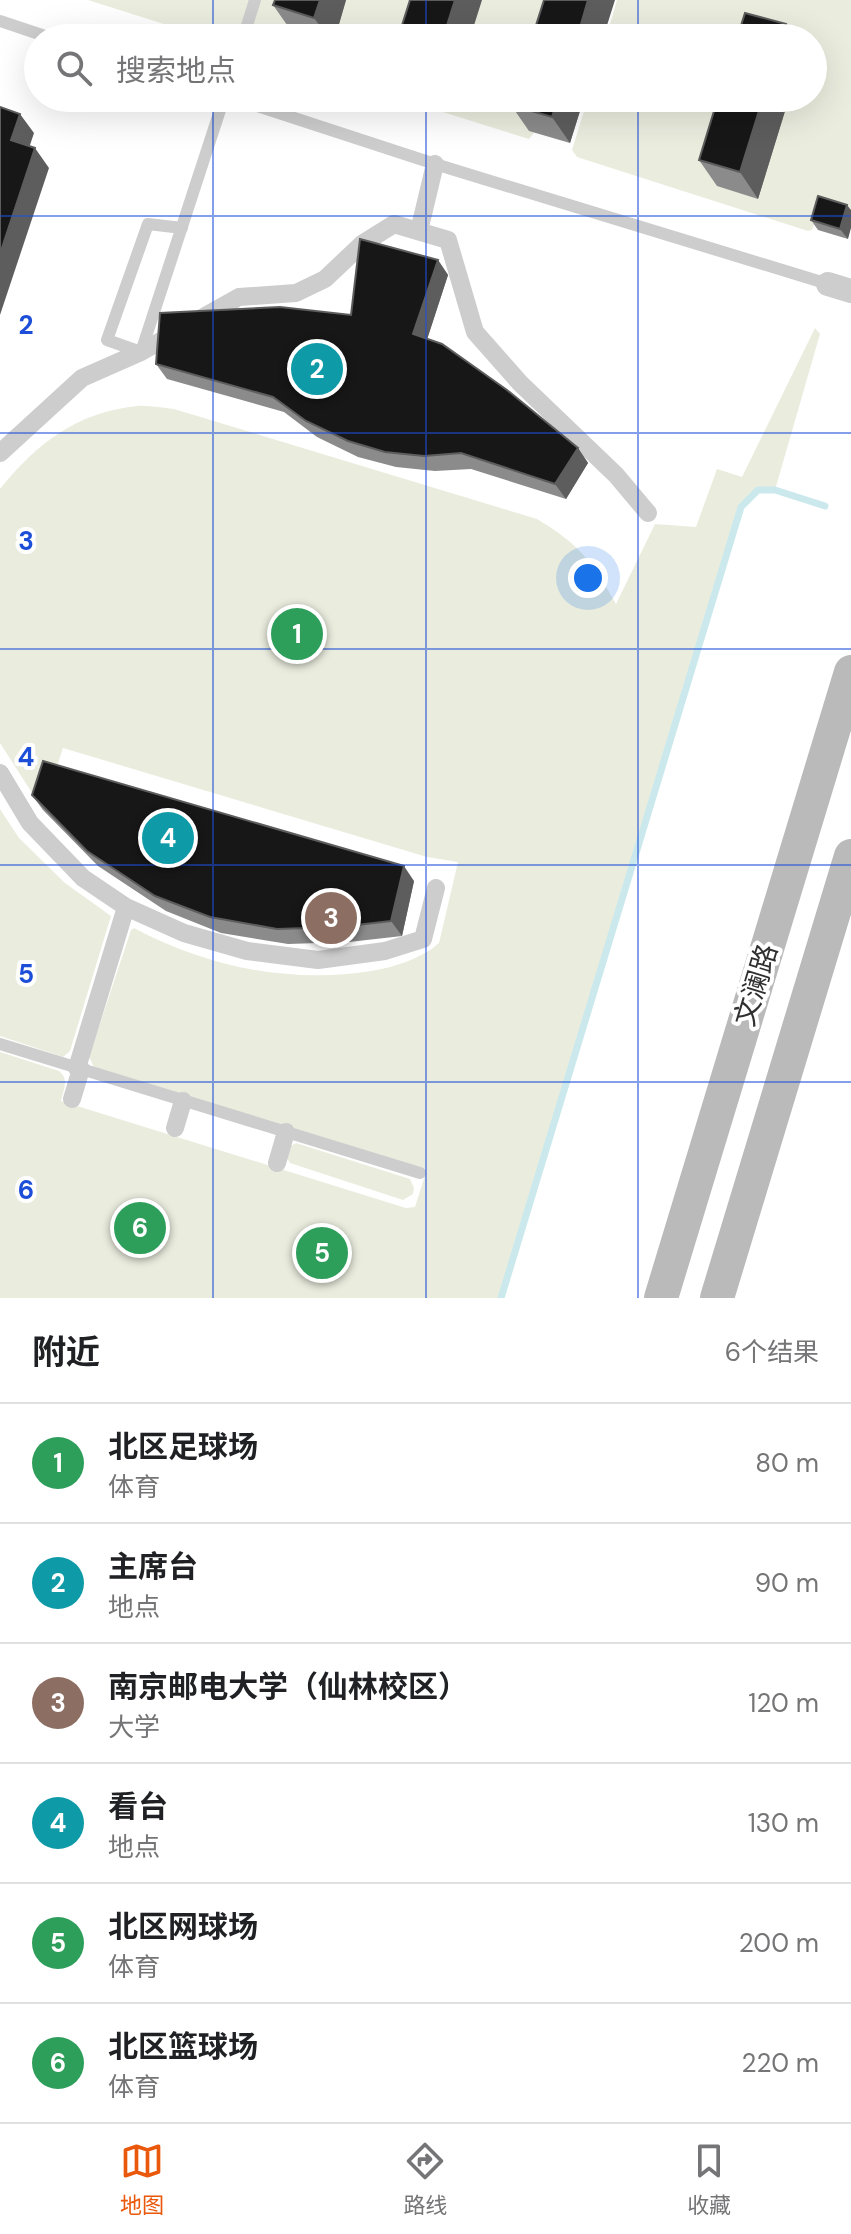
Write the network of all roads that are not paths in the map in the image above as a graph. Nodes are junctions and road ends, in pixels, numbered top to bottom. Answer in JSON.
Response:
{"nodes":[{"id":1,"x":255,"y":0,"type":"edge"},
{"id":2,"x":0,"y":21,"type":"edge"},
{"id":3,"x":247,"y":24,"type":"edge"},
{"id":4,"x":24,"y":29,"type":"edge"},
{"id":5,"x":219,"y":112,"type":"edge"},
{"id":6,"x":276,"y":112,"type":"edge"},
{"id":7,"x":435,"y":164,"type":"junction"},
{"id":8,"x":182,"y":228,"type":"junction"},
{"id":9,"x":419,"y":231,"type":"junction"},
{"id":10,"x":840,"y":287,"type":"edge"},
{"id":11,"x":141,"y":352,"type":"junction"},
{"id":12,"x":0,"y":453,"type":"edge"},
{"id":13,"x":648,"y":513,"type":"dead end"},
{"id":14,"x":851,"y":672,"type":"edge"},
{"id":15,"x":0,"y":773,"type":"edge"},
{"id":16,"x":851,"y":856,"type":"edge"},
{"id":17,"x":436,"y":888,"type":"dead end"},
{"id":18,"x":126,"y":907,"type":"junction"},
{"id":19,"x":0,"y":1044,"type":"edge"},
{"id":20,"x":79,"y":1069,"type":"junction"},
{"id":21,"x":72,"y":1099,"type":"dead end"},
{"id":22,"x":183,"y":1101,"type":"junction"},
{"id":23,"x":175,"y":1128,"type":"dead end"},
{"id":24,"x":286,"y":1132,"type":"junction"},
{"id":25,"x":277,"y":1163,"type":"dead end"},
{"id":26,"x":420,"y":1173,"type":"dead end"},
{"id":27,"x":661,"y":1298,"type":"edge"},
{"id":28,"x":717,"y":1298,"type":"edge"}],
"edges":[{"from":1,"to":3,"type":"lane"},
{"from":2,"to":4,"type":"lane"},
{"from":5,"to":8,"type":"lane"},
{"from":6,"to":7,"type":"lane"},
{"from":7,"to":9,"type":"street"},
{"from":7,"to":10,"type":"lane"},
{"from":8,"to":11,"type":"lane"},
{"from":8,"to":11,"type":"lane"},
{"from":9,"to":11,"type":"street"},
{"from":9,"to":13,"type":"street"},
{"from":11,"to":12,"type":"street"},
{"from":14,"to":27,"type":"main road","name":"文澜路"},
{"from":15,"to":18,"type":"street"},
{"from":16,"to":28,"type":"main road","name":"文澜路"},
{"from":17,"to":18,"type":"street"},
{"from":18,"to":20,"type":"street"},
{"from":19,"to":20,"type":"lane"},
{"from":20,"to":21,"type":"street"},
{"from":20,"to":22,"type":"lane"},
{"from":22,"to":23,"type":"street"},
{"from":22,"to":24,"type":"lane"},
{"from":24,"to":25,"type":"street"},
{"from":24,"to":26,"type":"lane"}]}
